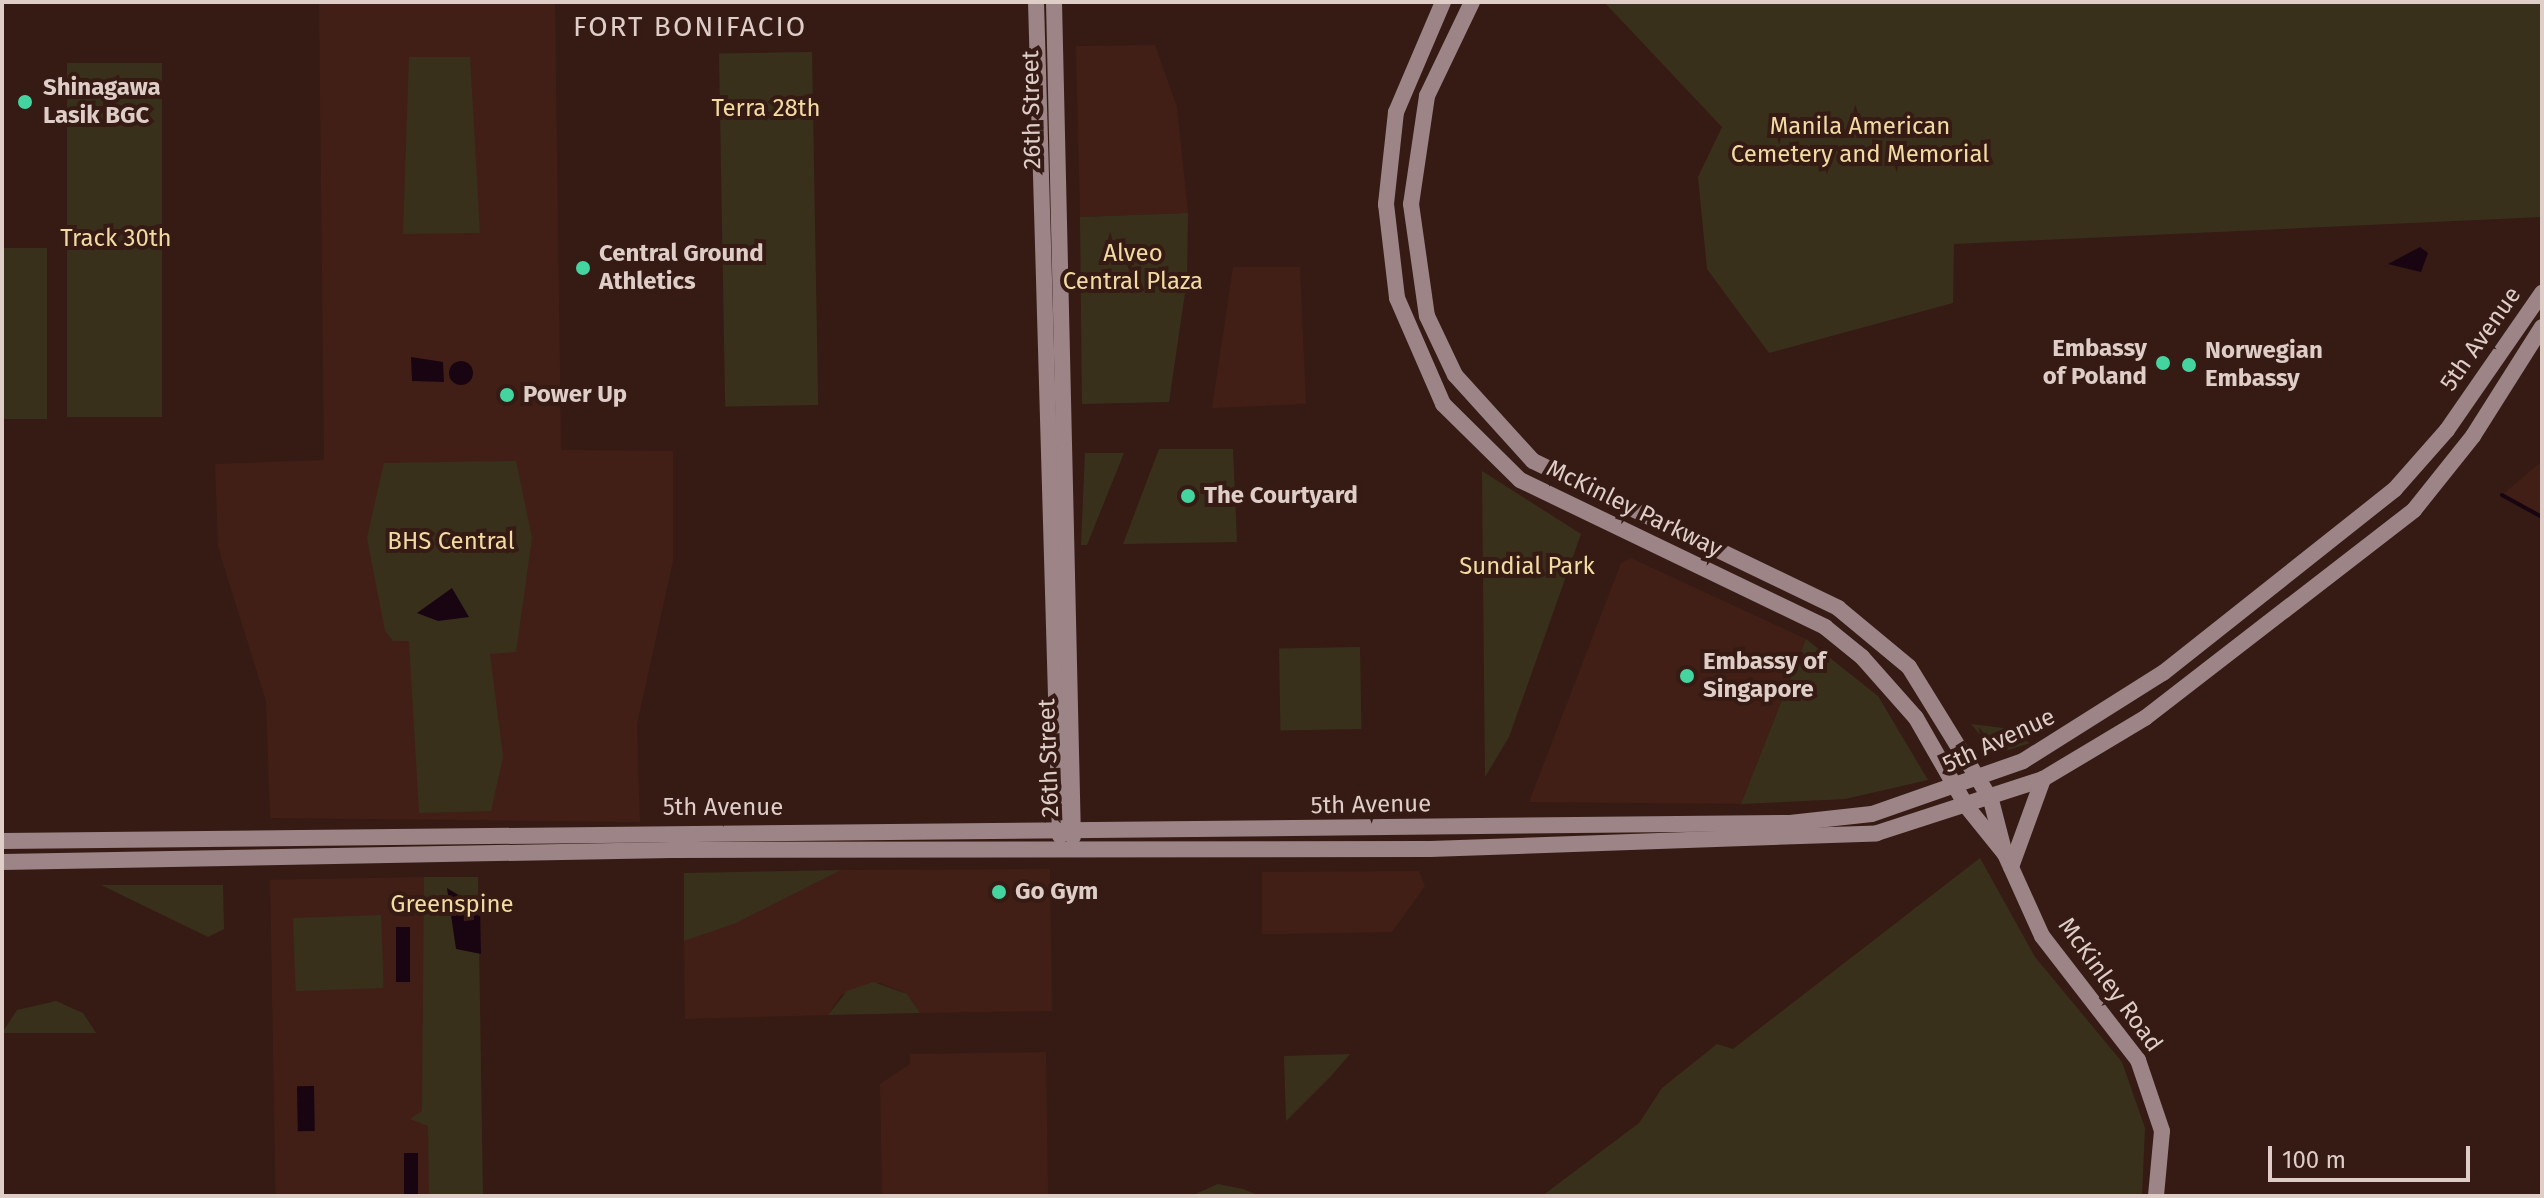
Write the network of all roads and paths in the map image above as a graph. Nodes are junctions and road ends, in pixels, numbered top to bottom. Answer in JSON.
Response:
{"nodes":[{"id":1,"x":1036,"y":2,"type":"edge"},
{"id":2,"x":1054,"y":2,"type":"edge"},
{"id":3,"x":1443,"y":2,"type":"edge"},
{"id":4,"x":1472,"y":2,"type":"edge"},
{"id":5,"x":2542,"y":293,"type":"edge"},
{"id":6,"x":2542,"y":327,"type":"edge"},
{"id":7,"x":2043,"y":779,"type":"junction"},
{"id":8,"x":1981,"y":780,"type":"junction"},
{"id":9,"x":1956,"y":789,"type":"junction"},
{"id":10,"x":1991,"y":800,"type":"junction"},
{"id":11,"x":1967,"y":807,"type":"junction"},
{"id":12,"x":1055,"y":829,"type":"junction"},
{"id":13,"x":1075,"y":829,"type":"junction"},
{"id":14,"x":2,"y":841,"type":"edge"},
{"id":15,"x":1069,"y":850,"type":"junction"},
{"id":16,"x":2008,"y":860,"type":"junction"},
{"id":17,"x":2,"y":862,"type":"edge"},
{"id":18,"x":2156,"y":1196,"type":"edge"}],
"edges":[{"from":1,"to":12,"type":"main road","name":"26th Street"},
{"from":2,"to":13,"type":"main road","name":"26th Street"},
{"from":3,"to":9,"type":"main road","name":"McKinley Parkway"},
{"from":4,"to":8,"type":"main road","name":"McKinley Parkway"},
{"from":5,"to":8,"type":"main road","name":"5th Avenue"},
{"from":6,"to":7,"type":"main road","name":"5th Avenue"},
{"from":7,"to":10,"type":"main road","name":"5th Avenue"},
{"from":7,"to":16,"type":"main road"},
{"from":8,"to":9,"type":"main road","name":"5th Avenue"},
{"from":8,"to":10,"type":"main road","name":"McKinley Road"},
{"from":9,"to":11,"type":"main road","name":"McKinley Parkway"},
{"from":9,"to":13,"type":"main road","name":"5th Avenue"},
{"from":10,"to":11,"type":"main road","name":"5th Avenue"},
{"from":10,"to":16,"type":"main road","name":"McKinley Road"},
{"from":11,"to":15,"type":"main road","name":"5th Avenue"},
{"from":11,"to":16,"type":"main road","name":"McKinley Road"},
{"from":12,"to":13,"type":"main road","name":"5th Avenue"},
{"from":12,"to":14,"type":"main road","name":"5th Avenue"},
{"from":12,"to":15,"type":"main road","name":"26th Street"},
{"from":13,"to":15,"type":"main road","name":"26th Street"},
{"from":15,"to":17,"type":"main road","name":"5th Avenue"},
{"from":16,"to":18,"type":"main road","name":"McKinley Road"}]}
